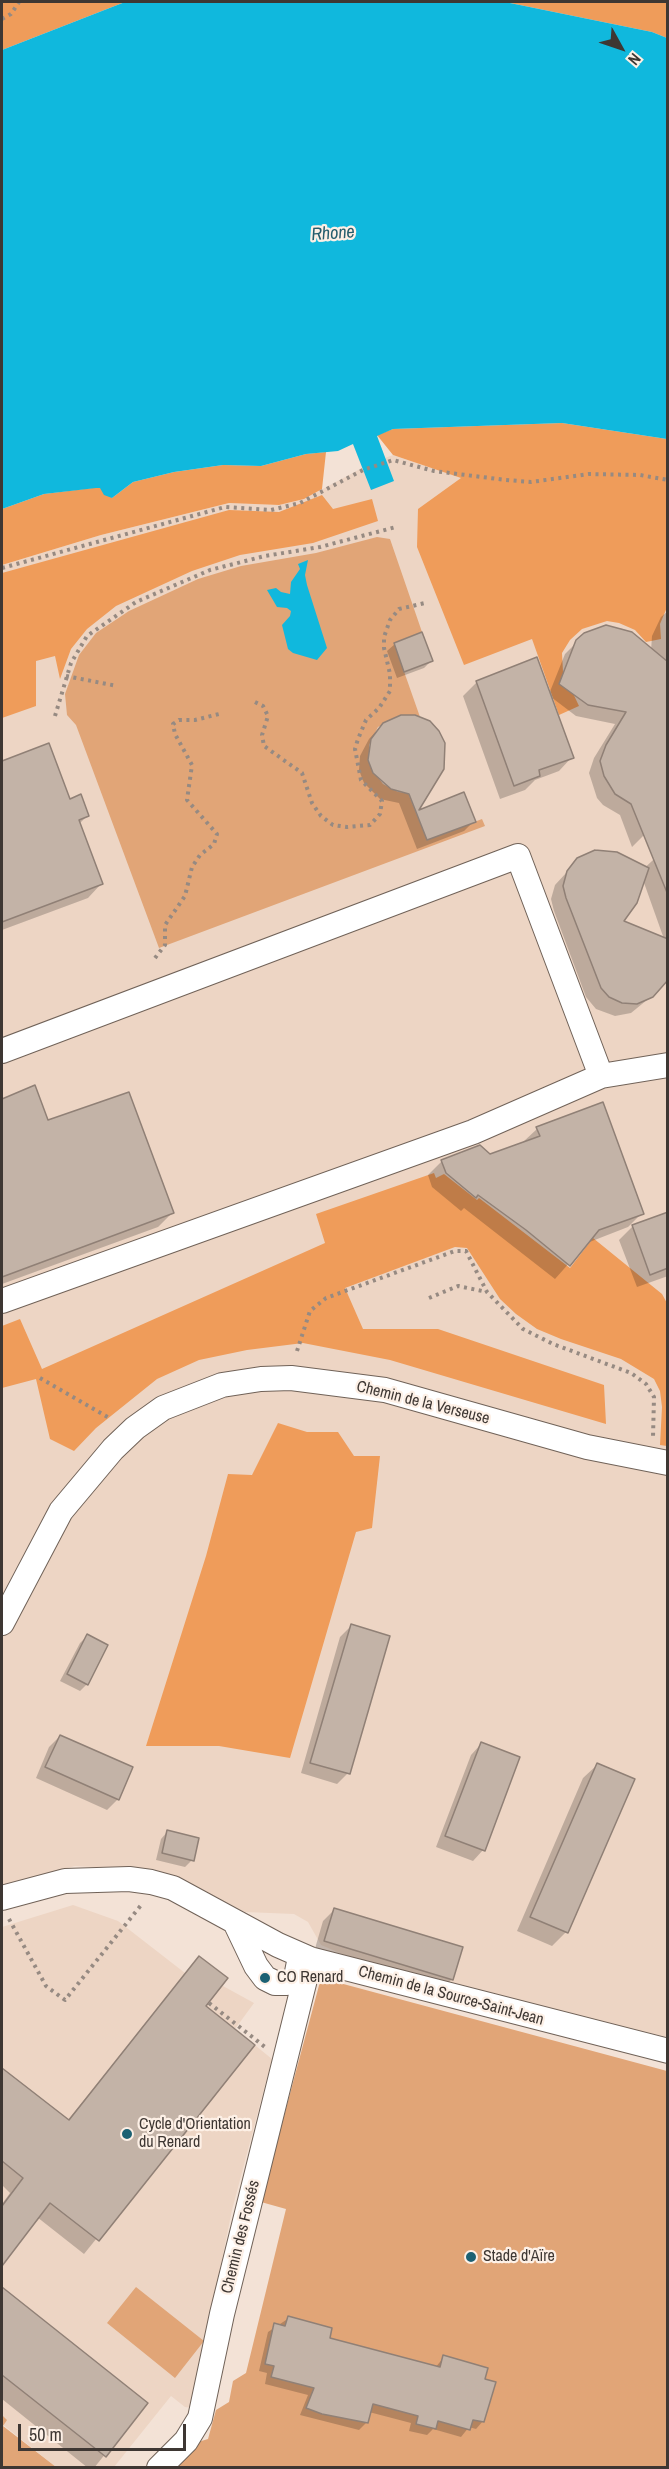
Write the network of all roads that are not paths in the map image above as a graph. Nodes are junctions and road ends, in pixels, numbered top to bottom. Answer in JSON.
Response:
{"nodes":[{"id":1,"x":2,"y":1051,"type":"edge"},
{"id":2,"x":668,"y":1065,"type":"edge"},
{"id":3,"x":601,"y":1076,"type":"junction"},
{"id":4,"x":2,"y":1301,"type":"edge"},
{"id":5,"x":660,"y":1455,"type":"edge"},
{"id":6,"x":2,"y":1623,"type":"edge"},
{"id":7,"x":5,"y":1908,"type":"edge"},
{"id":8,"x":235,"y":1922,"type":"junction"},
{"id":9,"x":305,"y":1957,"type":"junction"},
{"id":10,"x":668,"y":2051,"type":"edge"},
{"id":11,"x":159,"y":2468,"type":"edge"}],
"edges":[{"from":1,"to":3,"type":"street"},
{"from":2,"to":3,"type":"street"},
{"from":3,"to":4,"type":"street"},
{"from":5,"to":6,"type":"street","name":"Chemin de la Verseuse"},
{"from":7,"to":8,"type":"street","name":"Chemin de la Source-Saint-Jean"},
{"from":8,"to":9,"type":"street","name":"Chemin de la Source-Saint-Jean"},
{"from":8,"to":9,"type":"street"},
{"from":9,"to":10,"type":"street","name":"Chemin de la Source-Saint-Jean"},
{"from":9,"to":11,"type":"street","name":"Chemin des Fossés"}]}
